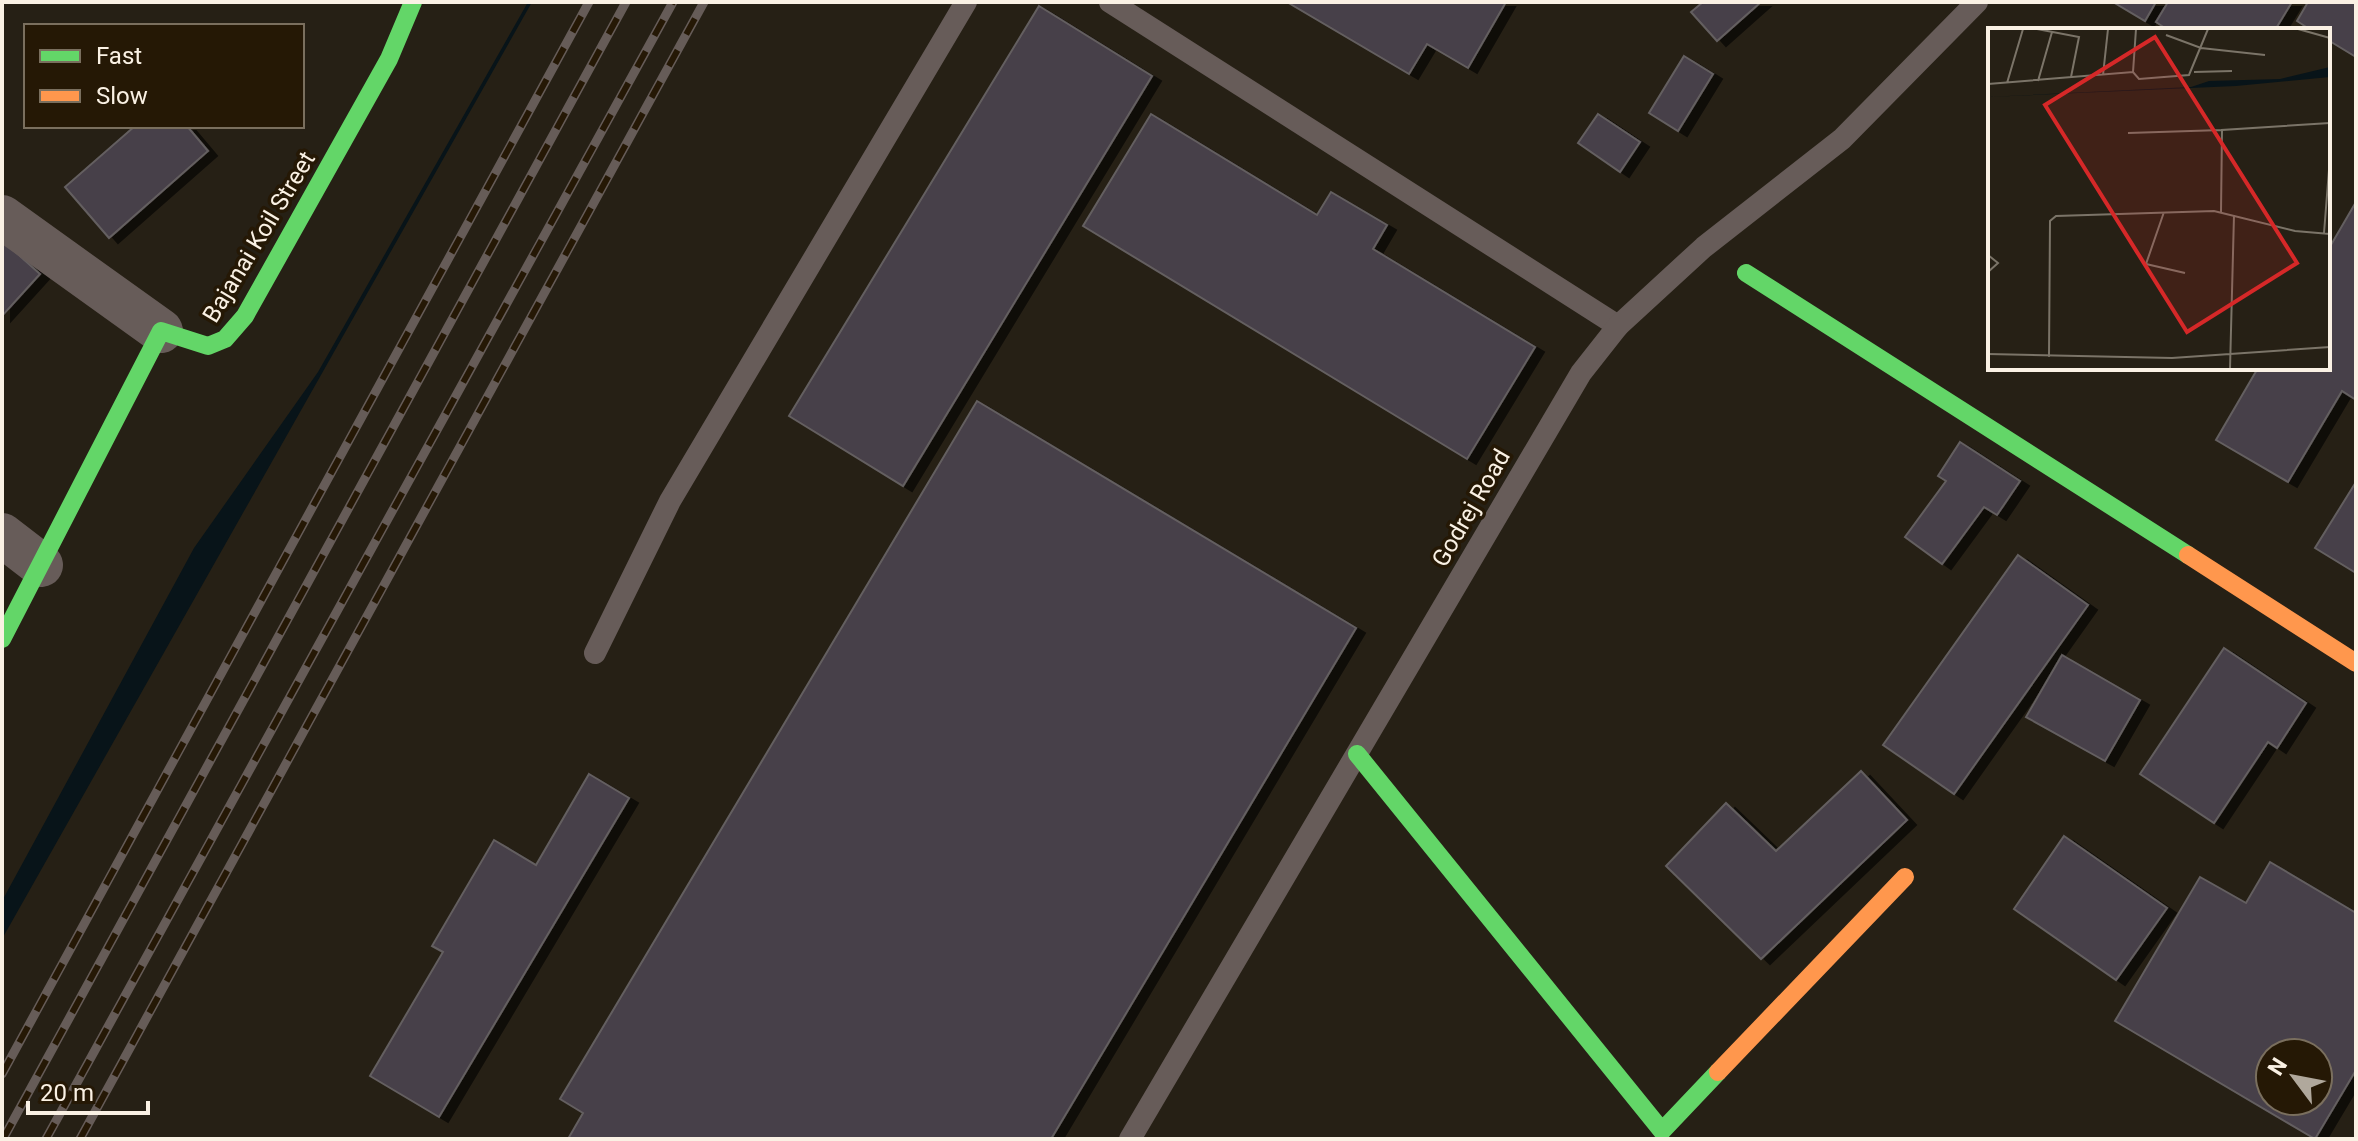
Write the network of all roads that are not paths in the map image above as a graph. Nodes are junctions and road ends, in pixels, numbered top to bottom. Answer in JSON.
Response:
{"nodes":[{"id":1,"x":413,"y":2,"type":"edge"},
{"id":2,"x":966,"y":2,"type":"edge"},
{"id":3,"x":1110,"y":2,"type":"edge"},
{"id":4,"x":1977,"y":2,"type":"edge"},
{"id":5,"x":2,"y":217,"type":"edge"},
{"id":6,"x":1704,"y":247,"type":"junction"},
{"id":7,"x":1746,"y":273,"type":"joint"},
{"id":8,"x":1618,"y":326,"type":"junction"},
{"id":9,"x":161,"y":331,"type":"junction"},
{"id":10,"x":2,"y":535,"type":"edge"},
{"id":11,"x":41,"y":565,"type":"junction"},
{"id":12,"x":2,"y":639,"type":"edge"},
{"id":13,"x":595,"y":653,"type":"dead end"},
{"id":14,"x":2356,"y":663,"type":"edge"},
{"id":15,"x":1357,"y":754,"type":"junction"},
{"id":16,"x":1905,"y":877,"type":"dead end"},
{"id":17,"x":1130,"y":1139,"type":"edge"}],
"edges":[{"from":1,"to":9,"type":"street","name":"Bajanai Koil Street"},
{"from":2,"to":13,"type":"lane"},
{"from":3,"to":8,"type":"lane"},
{"from":4,"to":6,"type":"lane","name":"Godrej Road"},
{"from":5,"to":9,"type":"street"},
{"from":6,"to":7,"type":"lane"},
{"from":6,"to":8,"type":"lane","name":"Godrej Road"},
{"from":7,"to":14,"type":"street"},
{"from":8,"to":15,"type":"lane","name":"Godrej Road"},
{"from":9,"to":11,"type":"street"},
{"from":10,"to":11,"type":"street"},
{"from":11,"to":12,"type":"street"},
{"from":15,"to":16,"type":"street"},
{"from":15,"to":17,"type":"lane","name":"Godrej Road"}]}
